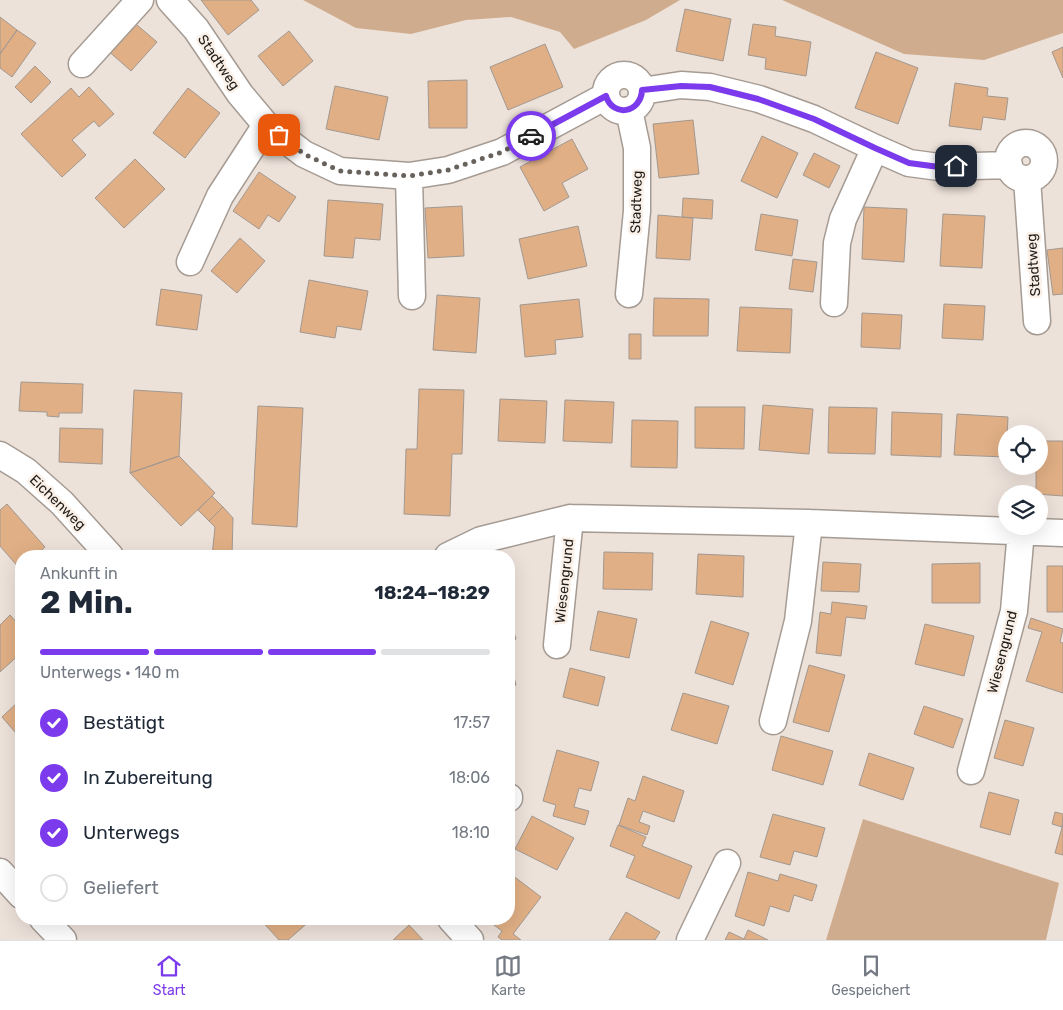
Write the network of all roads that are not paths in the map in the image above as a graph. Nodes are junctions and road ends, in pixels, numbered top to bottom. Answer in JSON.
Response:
{"nodes":[{"id":1,"x":140,"y":0,"type":"edge"},
{"id":2,"x":170,"y":0,"type":"edge"},
{"id":3,"x":82,"y":64,"type":"dead end"},
{"id":4,"x":636,"y":100,"type":"junction"},
{"id":5,"x":266,"y":125,"type":"junction"},
{"id":6,"x":875,"y":148,"type":"junction"},
{"id":7,"x":1053,"y":154,"type":"edge"},
{"id":8,"x":1018,"y":172,"type":"junction"},
{"id":9,"x":409,"y":176,"type":"junction"},
{"id":10,"x":190,"y":262,"type":"dead end"},
{"id":11,"x":630,"y":294,"type":"dead end"},
{"id":12,"x":412,"y":296,"type":"dead end"},
{"id":13,"x":834,"y":303,"type":"dead end"},
{"id":14,"x":1038,"y":321,"type":"dead end"},
{"id":15,"x":0,"y":455,"type":"edge"},
{"id":16,"x":570,"y":518,"type":"junction"},
{"id":17,"x":809,"y":523,"type":"junction"},
{"id":18,"x":998,"y":530,"type":"edge"},
{"id":19,"x":1048,"y":532,"type":"edge"},
{"id":20,"x":1063,"y":532,"type":"edge"},
{"id":21,"x":1021,"y":535,"type":"edge"},
{"id":22,"x":105,"y":550,"type":"edge"},
{"id":23,"x":460,"y":550,"type":"edge"},
{"id":24,"x":557,"y":645,"type":"dead end"},
{"id":25,"x":773,"y":721,"type":"dead end"},
{"id":26,"x":971,"y":771,"type":"dead end"},
{"id":27,"x":727,"y":863,"type":"dead end"},
{"id":28,"x":0,"y":872,"type":"edge"},
{"id":29,"x":15,"y":888,"type":"edge"},
{"id":30,"x":49,"y":925,"type":"edge"},
{"id":31,"x":456,"y":925,"type":"edge"},
{"id":32,"x":63,"y":940,"type":"edge"},
{"id":33,"x":470,"y":940,"type":"edge"},
{"id":34,"x":690,"y":940,"type":"edge"}],
"edges":[{"from":1,"to":3,"type":"street"},
{"from":2,"to":5,"type":"street","name":"Stadtweg"},
{"from":4,"to":6,"type":"street"},
{"from":4,"to":9,"type":"street","name":"Stadtweg"},
{"from":4,"to":11,"type":"street","name":"Stadtweg"},
{"from":5,"to":9,"type":"street","name":"Stadtweg"},
{"from":5,"to":10,"type":"street"},
{"from":6,"to":8,"type":"street"},
{"from":6,"to":13,"type":"street"},
{"from":7,"to":8,"type":"street"},
{"from":8,"to":14,"type":"street","name":"Stadtweg"},
{"from":9,"to":12,"type":"street"},
{"from":15,"to":22,"type":"street","name":"Eichenweg"},
{"from":16,"to":17,"type":"street","name":"Wiesengrund"},
{"from":16,"to":23,"type":"street","name":"Wiesengrund"},
{"from":16,"to":24,"type":"street","name":"Wiesengrund"},
{"from":17,"to":18,"type":"street","name":"Wiesengrund"},
{"from":17,"to":25,"type":"street"},
{"from":19,"to":20,"type":"street","name":"Wiesengrund"},
{"from":21,"to":26,"type":"street","name":"Wiesengrund"},
{"from":27,"to":34,"type":"street"},
{"from":28,"to":29,"type":"street"},
{"from":30,"to":32,"type":"street"},
{"from":31,"to":33,"type":"street"}]}
